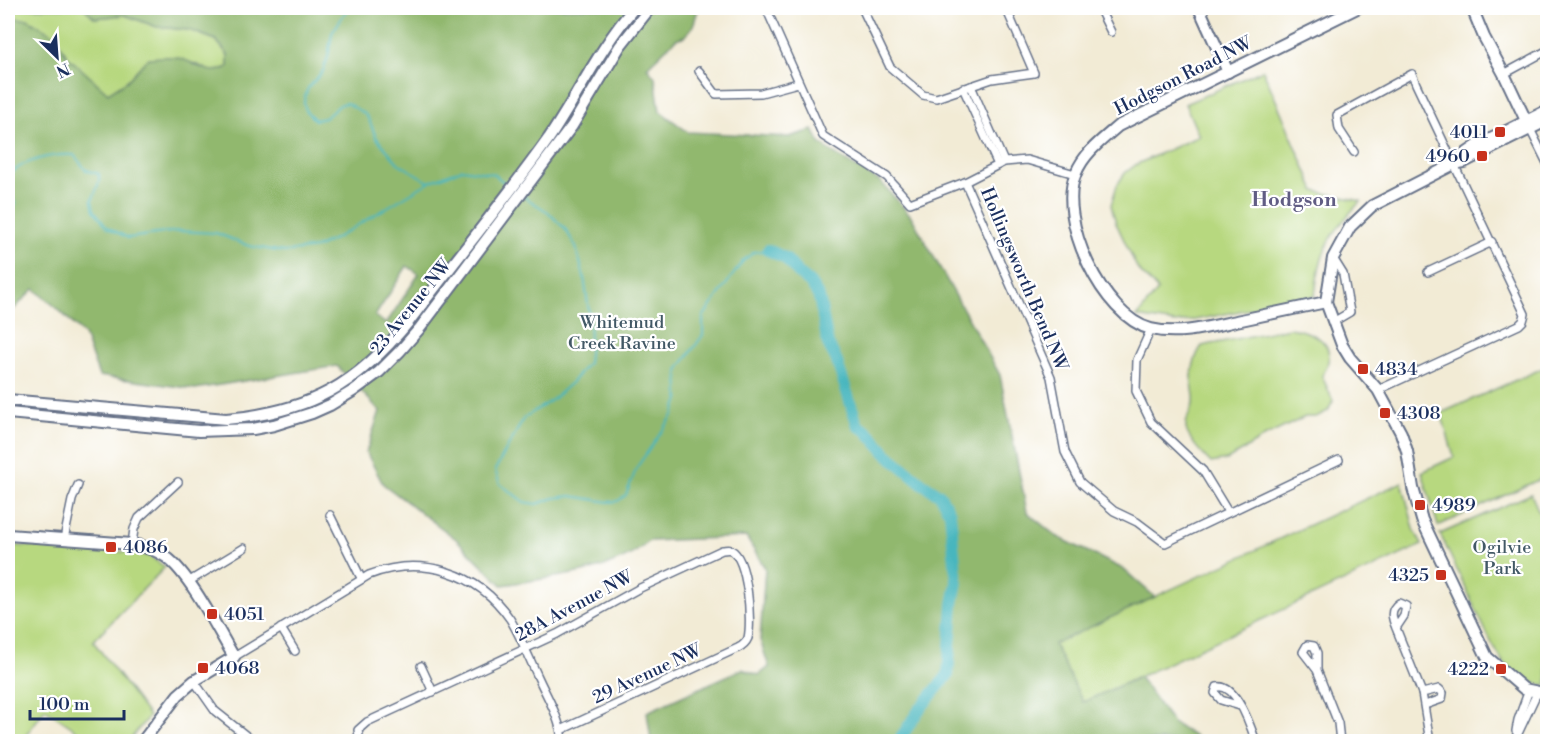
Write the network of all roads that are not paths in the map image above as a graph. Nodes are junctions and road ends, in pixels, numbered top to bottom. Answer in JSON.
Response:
{"nodes":[{"id":1,"x":634,"y":8,"type":"edge"},
{"id":2,"x":650,"y":8,"type":"edge"},
{"id":3,"x":766,"y":8,"type":"edge"},
{"id":4,"x":862,"y":8,"type":"edge"},
{"id":5,"x":1006,"y":8,"type":"edge"},
{"id":6,"x":1099,"y":8,"type":"edge"},
{"id":7,"x":1199,"y":8,"type":"edge"},
{"id":8,"x":1356,"y":8,"type":"edge"},
{"id":9,"x":1472,"y":8,"type":"edge"},
{"id":10,"x":1111,"y":32,"type":"dead end"},
{"id":11,"x":1548,"y":50,"type":"edge"},
{"id":12,"x":699,"y":71,"type":"dead end"},
{"id":13,"x":1228,"y":72,"type":"junction"},
{"id":14,"x":1504,"y":74,"type":"junction"},
{"id":15,"x":798,"y":83,"type":"junction"},
{"id":16,"x":971,"y":86,"type":"junction"},
{"id":17,"x":963,"y":88,"type":"junction"},
{"id":18,"x":1548,"y":110,"type":"edge"},
{"id":19,"x":1548,"y":120,"type":"edge"},
{"id":20,"x":1528,"y":125,"type":"junction"},
{"id":21,"x":1354,"y":152,"type":"dead end"},
{"id":22,"x":1001,"y":163,"type":"junction"},
{"id":23,"x":1454,"y":164,"type":"junction"},
{"id":24,"x":1548,"y":165,"type":"edge"},
{"id":25,"x":1075,"y":174,"type":"junction"},
{"id":26,"x":965,"y":182,"type":"junction"},
{"id":27,"x":493,"y":221,"type":"junction"},
{"id":28,"x":1492,"y":242,"type":"junction"},
{"id":29,"x":1333,"y":258,"type":"junction"},
{"id":30,"x":1428,"y":272,"type":"dead end"},
{"id":31,"x":1326,"y":302,"type":"junction"},
{"id":32,"x":1333,"y":322,"type":"junction"},
{"id":33,"x":1150,"y":329,"type":"junction"},
{"id":34,"x":1378,"y":390,"type":"junction"},
{"id":35,"x":8,"y":400,"type":"edge"},
{"id":36,"x":8,"y":413,"type":"edge"},
{"id":37,"x":1339,"y":460,"type":"dead end"},
{"id":38,"x":178,"y":482,"type":"dead end"},
{"id":39,"x":78,"y":485,"type":"dead end"},
{"id":40,"x":1228,"y":512,"type":"junction"},
{"id":41,"x":330,"y":514,"type":"dead end"},
{"id":42,"x":8,"y":535,"type":"edge"},
{"id":43,"x":64,"y":538,"type":"junction"},
{"id":44,"x":132,"y":544,"type":"junction"},
{"id":45,"x":244,"y":548,"type":"dead end"},
{"id":46,"x":361,"y":578,"type":"junction"},
{"id":47,"x":188,"y":582,"type":"junction"},
{"id":48,"x":281,"y":628,"type":"junction"},
{"id":49,"x":1396,"y":628,"type":"dead end"},
{"id":50,"x":746,"y":643,"type":"joint"},
{"id":51,"x":525,"y":650,"type":"junction"},
{"id":52,"x":295,"y":651,"type":"dead end"},
{"id":53,"x":234,"y":657,"type":"junction"},
{"id":54,"x":421,"y":666,"type":"dead end"},
{"id":55,"x":1317,"y":670,"type":"dead end"},
{"id":56,"x":194,"y":681,"type":"junction"},
{"id":57,"x":433,"y":692,"type":"junction"},
{"id":58,"x":1422,"y":693,"type":"junction"},
{"id":59,"x":1538,"y":693,"type":"edge"},
{"id":60,"x":1425,"y":705,"type":"junction"},
{"id":61,"x":1240,"y":706,"type":"dead end"},
{"id":62,"x":561,"y":730,"type":"junction"},
{"id":63,"x":1515,"y":739,"type":"edge"},
{"id":64,"x":142,"y":741,"type":"edge"},
{"id":65,"x":254,"y":741,"type":"edge"},
{"id":66,"x":360,"y":741,"type":"edge"},
{"id":67,"x":562,"y":741,"type":"edge"},
{"id":68,"x":1256,"y":741,"type":"edge"},
{"id":69,"x":1340,"y":741,"type":"edge"},
{"id":70,"x":1430,"y":741,"type":"edge"}],
"edges":[{"from":1,"to":27,"type":"street","name":"23 Avenue NW"},
{"from":2,"to":27,"type":"street","name":"23 Avenue NW"},
{"from":3,"to":15,"type":"street"},
{"from":4,"to":17,"type":"street"},
{"from":5,"to":16,"type":"street"},
{"from":6,"to":10,"type":"street"},
{"from":7,"to":13,"type":"street"},
{"from":8,"to":13,"type":"street","name":"Hodgson Road NW"},
{"from":9,"to":14,"type":"street"},
{"from":11,"to":14,"type":"street"},
{"from":12,"to":15,"type":"street"},
{"from":13,"to":25,"type":"street","name":"Hodgson Road NW"},
{"from":14,"to":20,"type":"street"},
{"from":15,"to":26,"type":"street"},
{"from":16,"to":17,"type":"street"},
{"from":16,"to":22,"type":"street"},
{"from":17,"to":22,"type":"street"},
{"from":18,"to":20,"type":"street"},
{"from":19,"to":20,"type":"street"},
{"from":20,"to":23,"type":"street"},
{"from":20,"to":24,"type":"street"},
{"from":21,"to":23,"type":"street"},
{"from":22,"to":25,"type":"street"},
{"from":22,"to":26,"type":"street"},
{"from":23,"to":28,"type":"street"},
{"from":23,"to":29,"type":"street"},
{"from":25,"to":33,"type":"street","name":"Hodgson Road NW"},
{"from":26,"to":40,"type":"street","name":"Hollingsworth Bend NW"},
{"from":27,"to":35,"type":"street","name":"23 Avenue NW"},
{"from":27,"to":36,"type":"street","name":"23 Avenue NW"},
{"from":28,"to":30,"type":"street"},
{"from":28,"to":34,"type":"street"},
{"from":29,"to":31,"type":"street"},
{"from":29,"to":32,"type":"street"},
{"from":31,"to":32,"type":"street"},
{"from":31,"to":33,"type":"street","name":"Hodgson Road NW"},
{"from":32,"to":34,"type":"street"},
{"from":33,"to":40,"type":"street"},
{"from":34,"to":59,"type":"street"},
{"from":37,"to":40,"type":"street","name":"Hollingsworth Bend NW"},
{"from":38,"to":44,"type":"street"},
{"from":39,"to":43,"type":"street"},
{"from":41,"to":46,"type":"street"},
{"from":42,"to":43,"type":"street"},
{"from":43,"to":44,"type":"street"},
{"from":44,"to":47,"type":"street"},
{"from":45,"to":47,"type":"street"},
{"from":46,"to":48,"type":"street"},
{"from":46,"to":51,"type":"street"},
{"from":47,"to":53,"type":"street"},
{"from":48,"to":52,"type":"street"},
{"from":48,"to":53,"type":"street"},
{"from":49,"to":58,"type":"street"},
{"from":50,"to":51,"type":"street","name":"28A Avenue NW"},
{"from":50,"to":62,"type":"street","name":"29 Avenue NW"},
{"from":51,"to":57,"type":"street","name":"28A Avenue NW"},
{"from":51,"to":62,"type":"street"},
{"from":53,"to":56,"type":"street"},
{"from":54,"to":57,"type":"street"},
{"from":55,"to":69,"type":"street"},
{"from":56,"to":64,"type":"street"},
{"from":56,"to":65,"type":"street"},
{"from":57,"to":66,"type":"street","name":"28A Avenue NW"},
{"from":58,"to":60,"type":"street"},
{"from":58,"to":60,"type":"street"},
{"from":59,"to":63,"type":"street"},
{"from":60,"to":70,"type":"street"},
{"from":61,"to":68,"type":"street"},
{"from":62,"to":67,"type":"street"}]}
